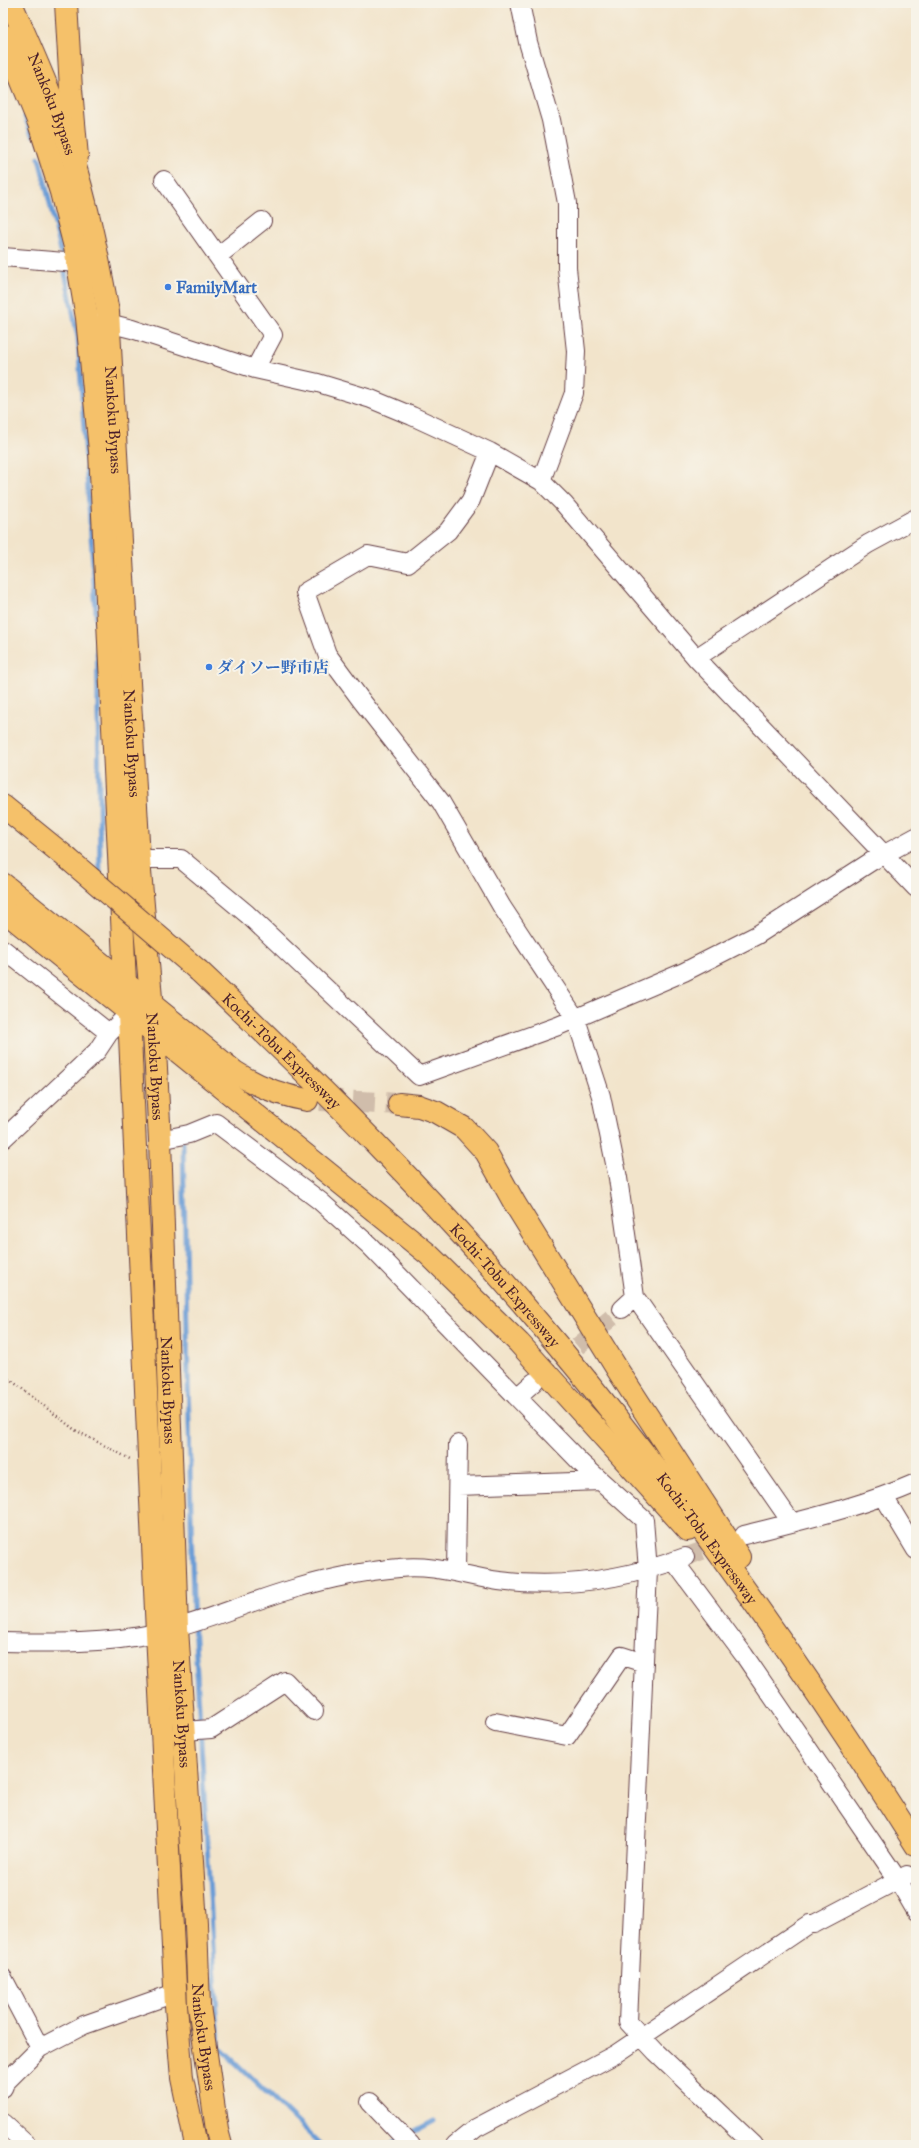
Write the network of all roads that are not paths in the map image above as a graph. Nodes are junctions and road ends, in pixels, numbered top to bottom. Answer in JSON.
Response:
{"nodes":[{"id":1,"x":11,"y":3,"type":"edge"},
{"id":2,"x":66,"y":3,"type":"edge"},
{"id":3,"x":520,"y":3,"type":"edge"},
{"id":4,"x":3,"y":35,"type":"edge"},
{"id":5,"x":80,"y":180,"type":"junction"},
{"id":6,"x":164,"y":180,"type":"dead end"},
{"id":7,"x":262,"y":221,"type":"dead end"},
{"id":8,"x":218,"y":256,"type":"junction"},
{"id":9,"x":3,"y":257,"type":"edge"},
{"id":10,"x":66,"y":262,"type":"junction"},
{"id":11,"x":87,"y":318,"type":"junction"},
{"id":12,"x":108,"y":324,"type":"junction"},
{"id":13,"x":255,"y":369,"type":"junction"},
{"id":14,"x":490,"y":452,"type":"junction"},
{"id":15,"x":541,"y":481,"type":"junction"},
{"id":16,"x":916,"y":518,"type":"edge"},
{"id":17,"x":696,"y":658,"type":"junction"},
{"id":18,"x":3,"y":806,"type":"edge"},
{"id":19,"x":916,"y":837,"type":"edge"},
{"id":20,"x":886,"y":855,"type":"junction"},
{"id":21,"x":139,"y":859,"type":"junction"},
{"id":22,"x":3,"y":884,"type":"edge"},
{"id":23,"x":916,"y":888,"type":"edge"},
{"id":24,"x":3,"y":910,"type":"edge"},
{"id":25,"x":3,"y":949,"type":"edge"},
{"id":26,"x":125,"y":982,"type":"junction"},
{"id":27,"x":150,"y":1003,"type":"junction"},
{"id":28,"x":129,"y":1014,"type":"junction"},
{"id":29,"x":576,"y":1019,"type":"junction"},
{"id":30,"x":109,"y":1033,"type":"junction"},
{"id":31,"x":154,"y":1033,"type":"junction"},
{"id":32,"x":307,"y":1100,"type":"tunnel mouth"},
{"id":33,"x":399,"y":1104,"type":"tunnel mouth"},
{"id":34,"x":3,"y":1139,"type":"edge"},
{"id":35,"x":160,"y":1140,"type":"junction"},
{"id":36,"x":635,"y":1297,"type":"junction"},
{"id":37,"x":622,"y":1309,"type":"tunnel mouth"},
{"id":38,"x":534,"y":1382,"type":"tunnel mouth"},
{"id":39,"x":517,"y":1398,"type":"junction"},
{"id":40,"x":458,"y":1444,"type":"dead end"},
{"id":41,"x":601,"y":1481,"type":"junction"},
{"id":42,"x":916,"y":1483,"type":"edge"},
{"id":43,"x":458,"y":1486,"type":"junction"},
{"id":44,"x":884,"y":1497,"type":"junction"},
{"id":45,"x":792,"y":1522,"type":"junction"},
{"id":46,"x":744,"y":1535,"type":"tunnel mouth"},
{"id":47,"x":916,"y":1550,"type":"edge"},
{"id":48,"x":648,"y":1570,"type":"junction"},
{"id":49,"x":456,"y":1572,"type":"junction"},
{"id":50,"x":760,"y":1610,"type":"junction"},
{"id":51,"x":180,"y":1627,"type":"junction"},
{"id":52,"x":3,"y":1642,"type":"edge"},
{"id":53,"x":644,"y":1663,"type":"junction"},
{"id":54,"x":314,"y":1711,"type":"dead end"},
{"id":55,"x":494,"y":1722,"type":"dead end"},
{"id":56,"x":184,"y":1731,"type":"junction"},
{"id":57,"x":848,"y":1737,"type":"junction"},
{"id":58,"x":916,"y":1844,"type":"edge"},
{"id":59,"x":902,"y":1878,"type":"junction"},
{"id":60,"x":916,"y":1911,"type":"edge"},
{"id":61,"x":3,"y":1978,"type":"edge"},
{"id":62,"x":175,"y":1993,"type":"junction"},
{"id":63,"x":641,"y":2036,"type":"junction"},
{"id":64,"x":40,"y":2048,"type":"junction"},
{"id":65,"x":3,"y":2088,"type":"edge"},
{"id":66,"x":370,"y":2102,"type":"dead end"},
{"id":67,"x":3,"y":2122,"type":"edge"},
{"id":68,"x":27,"y":2145,"type":"edge"},
{"id":69,"x":196,"y":2145,"type":"edge"},
{"id":70,"x":221,"y":2145,"type":"edge"},
{"id":71,"x":411,"y":2145,"type":"edge"},
{"id":72,"x":455,"y":2145,"type":"edge"},
{"id":73,"x":754,"y":2145,"type":"edge"}],
"edges":[{"from":1,"to":5,"type":"main road","name":"Nankoku Bypass"},
{"from":2,"to":5,"type":"main road"},
{"from":3,"to":15,"type":"street"},
{"from":4,"to":10,"type":"main road","name":"Nankoku Bypass"},
{"from":5,"to":12,"type":"main road","name":"Nankoku Bypass"},
{"from":6,"to":8,"type":"street"},
{"from":7,"to":8,"type":"street"},
{"from":8,"to":13,"type":"street"},
{"from":9,"to":10,"type":"street"},
{"from":10,"to":11,"type":"main road","name":"Nankoku Bypass"},
{"from":11,"to":12,"type":"street"},
{"from":11,"to":26,"type":"main road","name":"Nankoku Bypass"},
{"from":12,"to":13,"type":"street"},
{"from":12,"to":21,"type":"main road","name":"Nankoku Bypass"},
{"from":13,"to":14,"type":"street"},
{"from":14,"to":15,"type":"street"},
{"from":14,"to":29,"type":"street"},
{"from":15,"to":17,"type":"street"},
{"from":16,"to":17,"type":"street"},
{"from":17,"to":20,"type":"street"},
{"from":18,"to":50,"type":"main road","name":"Kochi-Tobu Expressway","bridge":true},
{"from":19,"to":20,"type":"street"},
{"from":20,"to":23,"type":"street"},
{"from":20,"to":29,"type":"street"},
{"from":21,"to":27,"type":"main road","name":"Nankoku Bypass"},
{"from":21,"to":29,"type":"street"},
{"from":22,"to":26,"type":"main road"},
{"from":24,"to":28,"type":"main road"},
{"from":25,"to":30,"type":"street"},
{"from":26,"to":27,"type":"main road"},
{"from":26,"to":28,"type":"main road","name":"Nankoku Bypass"},
{"from":27,"to":31,"type":"main road","name":"Nankoku Bypass"},
{"from":27,"to":32,"type":"main road"},
{"from":28,"to":30,"type":"street"},
{"from":28,"to":31,"type":"main road"},
{"from":28,"to":51,"type":"main road","name":"Nankoku Bypass"},
{"from":29,"to":36,"type":"street"},
{"from":30,"to":34,"type":"street"},
{"from":31,"to":35,"type":"main road","name":"Nankoku Bypass"},
{"from":31,"to":50,"type":"main road"},
{"from":33,"to":57,"type":"main road"},
{"from":35,"to":39,"type":"street"},
{"from":35,"to":51,"type":"main road","name":"Nankoku Bypass"},
{"from":36,"to":37,"type":"street"},
{"from":36,"to":45,"type":"street"},
{"from":38,"to":39,"type":"street"},
{"from":39,"to":41,"type":"street"},
{"from":40,"to":43,"type":"street"},
{"from":41,"to":43,"type":"street"},
{"from":41,"to":48,"type":"street"},
{"from":42,"to":44,"type":"street"},
{"from":43,"to":49,"type":"street"},
{"from":44,"to":45,"type":"street"},
{"from":44,"to":47,"type":"street"},
{"from":45,"to":46,"type":"street"},
{"from":48,"to":49,"type":"street"},
{"from":48,"to":53,"type":"street"},
{"from":48,"to":59,"type":"street"},
{"from":49,"to":51,"type":"street"},
{"from":50,"to":57,"type":"main road","name":"Kochi-Tobu Expressway"},
{"from":51,"to":52,"type":"street"},
{"from":51,"to":56,"type":"main road","name":"Nankoku Bypass"},
{"from":51,"to":62,"type":"main road","name":"Nankoku Bypass"},
{"from":53,"to":55,"type":"street"},
{"from":53,"to":63,"type":"street"},
{"from":54,"to":56,"type":"street"},
{"from":56,"to":70,"type":"main road","name":"Nankoku Bypass"},
{"from":57,"to":58,"type":"main road","name":"Kochi-Tobu Expressway"},
{"from":59,"to":60,"type":"street"},
{"from":59,"to":63,"type":"street"},
{"from":61,"to":64,"type":"street"},
{"from":62,"to":64,"type":"street"},
{"from":62,"to":69,"type":"main road","name":"Nankoku Bypass"},
{"from":63,"to":72,"type":"street"},
{"from":63,"to":73,"type":"street"},
{"from":64,"to":65,"type":"street"},
{"from":66,"to":71,"type":"street"},
{"from":67,"to":68,"type":"street"}]}
